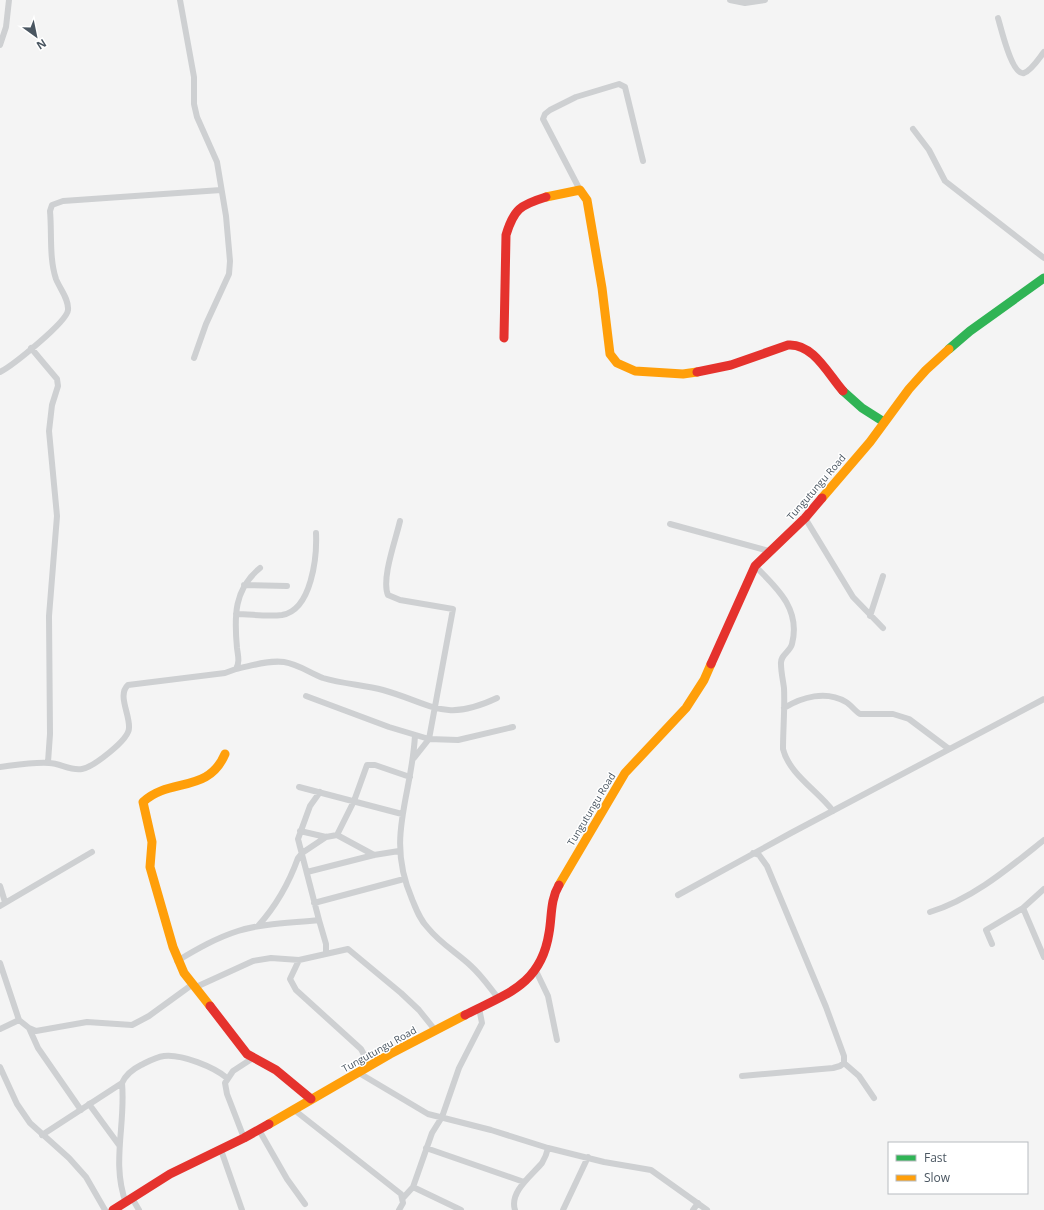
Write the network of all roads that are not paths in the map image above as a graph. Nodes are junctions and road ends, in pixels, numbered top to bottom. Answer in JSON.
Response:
{"nodes":[{"id":1,"x":9,"y":0,"type":"edge"},
{"id":2,"x":180,"y":0,"type":"edge"},
{"id":3,"x":730,"y":0,"type":"edge"},
{"id":4,"x":766,"y":0,"type":"edge"},
{"id":5,"x":998,"y":18,"type":"dead end"},
{"id":6,"x":0,"y":45,"type":"edge"},
{"id":7,"x":1044,"y":52,"type":"edge"},
{"id":8,"x":913,"y":128,"type":"dead end"},
{"id":9,"x":643,"y":161,"type":"dead end"},
{"id":10,"x":221,"y":190,"type":"junction"},
{"id":11,"x":580,"y":190,"type":"junction"},
{"id":12,"x":1044,"y":258,"type":"edge"},
{"id":13,"x":1044,"y":278,"type":"edge"},
{"id":14,"x":504,"y":338,"type":"dead end"},
{"id":15,"x":31,"y":348,"type":"junction"},
{"id":16,"x":194,"y":358,"type":"dead end"},
{"id":17,"x":0,"y":372,"type":"edge"},
{"id":18,"x":884,"y":422,"type":"junction"},
{"id":19,"x":805,"y":518,"type":"junction"},
{"id":20,"x":400,"y":521,"type":"dead end"},
{"id":21,"x":670,"y":524,"type":"dead end"},
{"id":22,"x":316,"y":533,"type":"dead end"},
{"id":23,"x":769,"y":551,"type":"junction"},
{"id":24,"x":755,"y":566,"type":"junction"},
{"id":25,"x":260,"y":568,"type":"dead end"},
{"id":26,"x":883,"y":576,"type":"dead end"},
{"id":27,"x":244,"y":585,"type":"junction"},
{"id":28,"x":287,"y":586,"type":"dead end"},
{"id":29,"x":236,"y":614,"type":"junction"},
{"id":30,"x":870,"y":616,"type":"junction"},
{"id":31,"x":883,"y":628,"type":"dead end"},
{"id":32,"x":236,"y":669,"type":"junction"},
{"id":33,"x":306,"y":696,"type":"dead end"},
{"id":34,"x":497,"y":698,"type":"dead end"},
{"id":35,"x":1044,"y":699,"type":"edge"},
{"id":36,"x":784,"y":708,"type":"junction"},
{"id":37,"x":434,"y":709,"type":"junction"},
{"id":38,"x":514,"y":727,"type":"dead end"},
{"id":39,"x":415,"y":735,"type":"junction"},
{"id":40,"x":429,"y":739,"type":"junction"},
{"id":41,"x":950,"y":749,"type":"junction"},
{"id":42,"x":225,"y":754,"type":"dead end"},
{"id":43,"x":414,"y":758,"type":"junction"},
{"id":44,"x":48,"y":762,"type":"junction"},
{"id":45,"x":0,"y":768,"type":"edge"},
{"id":46,"x":410,"y":777,"type":"junction"},
{"id":47,"x":299,"y":787,"type":"dead end"},
{"id":48,"x":320,"y":792,"type":"junction"},
{"id":49,"x":354,"y":801,"type":"junction"},
{"id":50,"x":833,"y":811,"type":"junction"},
{"id":51,"x":402,"y":814,"type":"junction"},
{"id":52,"x":300,"y":831,"type":"junction"},
{"id":53,"x":337,"y":835,"type":"junction"},
{"id":54,"x":326,"y":837,"type":"junction"},
{"id":55,"x":1044,"y":840,"type":"edge"},
{"id":56,"x":399,"y":851,"type":"junction"},
{"id":57,"x":92,"y":852,"type":"dead end"},
{"id":58,"x":302,"y":853,"type":"junction"},
{"id":59,"x":753,"y":853,"type":"junction"},
{"id":60,"x":374,"y":855,"type":"junction"},
{"id":61,"x":307,"y":872,"type":"junction"},
{"id":62,"x":404,"y":879,"type":"junction"},
{"id":63,"x":0,"y":886,"type":"edge"},
{"id":64,"x":1044,"y":889,"type":"edge"},
{"id":65,"x":678,"y":895,"type":"dead end"},
{"id":66,"x":314,"y":903,"type":"junction"},
{"id":67,"x":3,"y":904,"type":"edge"},
{"id":68,"x":1023,"y":908,"type":"junction"},
{"id":69,"x":930,"y":912,"type":"dead end"},
{"id":70,"x":319,"y":920,"type":"junction"},
{"id":71,"x":258,"y":926,"type":"junction"},
{"id":72,"x":992,"y":944,"type":"dead end"},
{"id":73,"x":326,"y":954,"type":"junction"},
{"id":74,"x":1044,"y":957,"type":"edge"},
{"id":75,"x":299,"y":960,"type":"junction"},
{"id":76,"x":177,"y":961,"type":"junction"},
{"id":77,"x":0,"y":963,"type":"edge"},
{"id":78,"x":536,"y":971,"type":"junction"},
{"id":79,"x":194,"y":985,"type":"junction"},
{"id":80,"x":499,"y":999,"type":"junction"},
{"id":81,"x":479,"y":1008,"type":"junction"},
{"id":82,"x":19,"y":1020,"type":"junction"},
{"id":83,"x":29,"y":1028,"type":"junction"},
{"id":84,"x":0,"y":1029,"type":"edge"},
{"id":85,"x":435,"y":1030,"type":"junction"},
{"id":86,"x":557,"y":1040,"type":"dead end"},
{"id":87,"x":254,"y":1058,"type":"junction"},
{"id":88,"x":844,"y":1063,"type":"junction"},
{"id":89,"x":370,"y":1066,"type":"junction"},
{"id":90,"x":0,"y":1067,"type":"edge"},
{"id":91,"x":359,"y":1072,"type":"junction"},
{"id":92,"x":742,"y":1076,"type":"dead end"},
{"id":93,"x":227,"y":1078,"type":"junction"},
{"id":94,"x":122,"y":1083,"type":"junction"},
{"id":95,"x":874,"y":1098,"type":"dead end"},
{"id":96,"x":311,"y":1099,"type":"junction"},
{"id":97,"x":89,"y":1104,"type":"junction"},
{"id":98,"x":294,"y":1109,"type":"junction"},
{"id":99,"x":81,"y":1110,"type":"junction"},
{"id":100,"x":442,"y":1117,"type":"junction"},
{"id":101,"x":259,"y":1130,"type":"junction"},
{"id":102,"x":42,"y":1135,"type":"junction"},
{"id":103,"x":244,"y":1138,"type":"junction"},
{"id":104,"x":119,"y":1145,"type":"junction"},
{"id":105,"x":426,"y":1148,"type":"junction"},
{"id":106,"x":548,"y":1148,"type":"junction"},
{"id":107,"x":221,"y":1150,"type":"junction"},
{"id":108,"x":588,"y":1157,"type":"junction"},
{"id":109,"x":524,"y":1182,"type":"junction"},
{"id":110,"x":413,"y":1187,"type":"junction"},
{"id":111,"x":403,"y":1198,"type":"junction"},
{"id":112,"x":129,"y":1200,"type":"junction"},
{"id":113,"x":698,"y":1203,"type":"junction"},
{"id":114,"x":305,"y":1204,"type":"dead end"},
{"id":115,"x":105,"y":1210,"type":"edge"},
{"id":116,"x":113,"y":1210,"type":"edge"},
{"id":117,"x":139,"y":1210,"type":"edge"},
{"id":118,"x":242,"y":1210,"type":"edge"},
{"id":119,"x":399,"y":1210,"type":"edge"},
{"id":120,"x":461,"y":1210,"type":"edge"},
{"id":121,"x":515,"y":1210,"type":"edge"},
{"id":122,"x":563,"y":1210,"type":"edge"},
{"id":123,"x":694,"y":1210,"type":"edge"},
{"id":124,"x":707,"y":1210,"type":"edge"}],
"edges":[{"from":1,"to":6,"type":"street"},
{"from":2,"to":10,"type":"street"},
{"from":3,"to":4,"type":"street"},
{"from":5,"to":7,"type":"street"},
{"from":8,"to":12,"type":"street"},
{"from":9,"to":11,"type":"street"},
{"from":10,"to":15,"type":"street"},
{"from":10,"to":16,"type":"street"},
{"from":11,"to":14,"type":"street"},
{"from":11,"to":18,"type":"street"},
{"from":13,"to":18,"type":"street","name":"Tungutungu Road"},
{"from":15,"to":17,"type":"street"},
{"from":15,"to":44,"type":"street"},
{"from":18,"to":19,"type":"street","name":"Tungutungu Road"},
{"from":19,"to":23,"type":"street","name":"Tungutungu Road"},
{"from":19,"to":30,"type":"street"},
{"from":20,"to":37,"type":"street"},
{"from":21,"to":23,"type":"street"},
{"from":22,"to":29,"type":"street"},
{"from":23,"to":24,"type":"street","name":"Tungutungu Road"},
{"from":24,"to":36,"type":"street"},
{"from":24,"to":78,"type":"street","name":"Tungutungu Road"},
{"from":25,"to":27,"type":"street"},
{"from":26,"to":30,"type":"street"},
{"from":27,"to":28,"type":"street"},
{"from":27,"to":29,"type":"street"},
{"from":29,"to":32,"type":"street"},
{"from":30,"to":31,"type":"street"},
{"from":32,"to":37,"type":"street"},
{"from":32,"to":44,"type":"street"},
{"from":33,"to":39,"type":"street"},
{"from":34,"to":37,"type":"street"},
{"from":35,"to":41,"type":"street"},
{"from":36,"to":41,"type":"street"},
{"from":36,"to":50,"type":"street"},
{"from":37,"to":40,"type":"street"},
{"from":38,"to":40,"type":"street"},
{"from":39,"to":40,"type":"street"},
{"from":39,"to":43,"type":"street"},
{"from":40,"to":43,"type":"street"},
{"from":41,"to":50,"type":"street"},
{"from":42,"to":76,"type":"street"},
{"from":43,"to":46,"type":"street"},
{"from":44,"to":45,"type":"street"},
{"from":46,"to":49,"type":"street"},
{"from":46,"to":51,"type":"street"},
{"from":47,"to":48,"type":"street"},
{"from":48,"to":49,"type":"street"},
{"from":48,"to":52,"type":"street"},
{"from":49,"to":51,"type":"street"},
{"from":49,"to":53,"type":"street"},
{"from":50,"to":59,"type":"street"},
{"from":51,"to":56,"type":"street"},
{"from":52,"to":54,"type":"street"},
{"from":52,"to":58,"type":"street"},
{"from":53,"to":54,"type":"street"},
{"from":53,"to":60,"type":"street"},
{"from":54,"to":58,"type":"street"},
{"from":55,"to":69,"type":"street"},
{"from":56,"to":60,"type":"street"},
{"from":56,"to":62,"type":"street"},
{"from":57,"to":67,"type":"street"},
{"from":58,"to":61,"type":"street"},
{"from":58,"to":71,"type":"street"},
{"from":59,"to":65,"type":"street"},
{"from":59,"to":88,"type":"street"},
{"from":60,"to":61,"type":"street"},
{"from":61,"to":66,"type":"street"},
{"from":62,"to":66,"type":"street"},
{"from":62,"to":80,"type":"street"},
{"from":63,"to":67,"type":"street"},
{"from":64,"to":68,"type":"street"},
{"from":66,"to":70,"type":"street"},
{"from":68,"to":72,"type":"street"},
{"from":68,"to":74,"type":"street"},
{"from":70,"to":71,"type":"street"},
{"from":70,"to":73,"type":"street"},
{"from":71,"to":76,"type":"street"},
{"from":73,"to":75,"type":"street"},
{"from":73,"to":85,"type":"street"},
{"from":75,"to":79,"type":"street"},
{"from":75,"to":89,"type":"street"},
{"from":76,"to":79,"type":"street"},
{"from":77,"to":82,"type":"street"},
{"from":78,"to":80,"type":"street","name":"Tungutungu Road"},
{"from":78,"to":86,"type":"street"},
{"from":79,"to":83,"type":"street"},
{"from":79,"to":87,"type":"street"},
{"from":80,"to":81,"type":"street","name":"Tungutungu Road"},
{"from":81,"to":85,"type":"street","name":"Tungutungu Road"},
{"from":81,"to":100,"type":"street"},
{"from":82,"to":83,"type":"street"},
{"from":82,"to":84,"type":"street"},
{"from":83,"to":99,"type":"street"},
{"from":85,"to":89,"type":"street","name":"Tungutungu Road"},
{"from":87,"to":93,"type":"street"},
{"from":87,"to":96,"type":"street"},
{"from":88,"to":92,"type":"street"},
{"from":88,"to":95,"type":"street"},
{"from":89,"to":91,"type":"street","name":"Tungutungu Road"},
{"from":90,"to":102,"type":"street"},
{"from":91,"to":96,"type":"street","name":"Tungutungu Road"},
{"from":91,"to":100,"type":"street"},
{"from":93,"to":94,"type":"street"},
{"from":93,"to":103,"type":"street"},
{"from":94,"to":97,"type":"street"},
{"from":94,"to":104,"type":"street"},
{"from":96,"to":98,"type":"street","name":"Tungutungu Road"},
{"from":97,"to":99,"type":"street"},
{"from":97,"to":104,"type":"street"},
{"from":98,"to":101,"type":"street","name":"Tungutungu Road"},
{"from":98,"to":111,"type":"street"},
{"from":99,"to":102,"type":"street"},
{"from":100,"to":105,"type":"street"},
{"from":100,"to":106,"type":"street"},
{"from":101,"to":103,"type":"street","name":"Tungutungu Road"},
{"from":101,"to":114,"type":"street"},
{"from":102,"to":115,"type":"street"},
{"from":103,"to":107,"type":"street","name":"Tungutungu Road"},
{"from":104,"to":112,"type":"street"},
{"from":105,"to":109,"type":"street"},
{"from":105,"to":110,"type":"street"},
{"from":106,"to":108,"type":"street"},
{"from":106,"to":109,"type":"street"},
{"from":107,"to":112,"type":"street","name":"Tungutungu Road"},
{"from":107,"to":118,"type":"street"},
{"from":108,"to":113,"type":"street"},
{"from":108,"to":122,"type":"street"},
{"from":109,"to":121,"type":"street"},
{"from":110,"to":111,"type":"street"},
{"from":110,"to":120,"type":"street"},
{"from":111,"to":119,"type":"street"},
{"from":112,"to":116,"type":"street","name":"Tungutungu Road"},
{"from":112,"to":117,"type":"street"},
{"from":113,"to":123,"type":"street"},
{"from":113,"to":124,"type":"street"}]}
